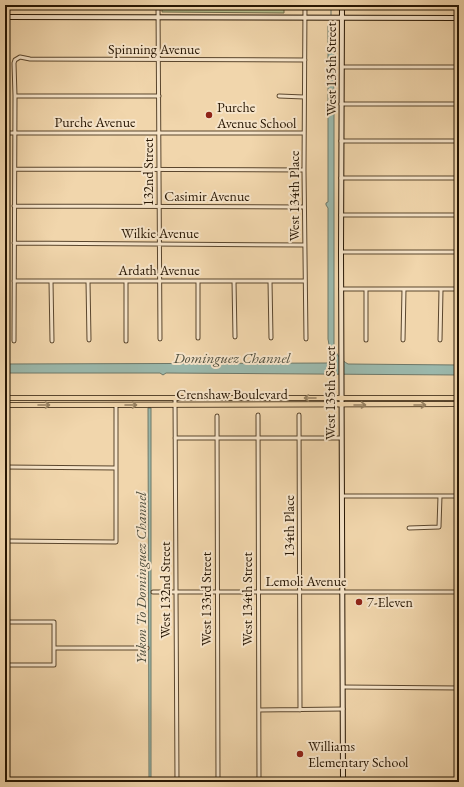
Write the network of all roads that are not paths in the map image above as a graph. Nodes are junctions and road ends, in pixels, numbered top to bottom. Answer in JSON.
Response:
{"nodes":[{"id":1,"x":158,"y":5,"type":"edge"},
{"id":2,"x":305,"y":5,"type":"edge"},
{"id":3,"x":342,"y":5,"type":"edge"},
{"id":4,"x":5,"y":17,"type":"edge"},
{"id":5,"x":158,"y":18,"type":"junction"},
{"id":6,"x":305,"y":18,"type":"junction"},
{"id":7,"x":342,"y":18,"type":"junction"},
{"id":8,"x":459,"y":18,"type":"edge"},
{"id":9,"x":158,"y":60,"type":"junction"},
{"id":10,"x":305,"y":60,"type":"junction"},
{"id":11,"x":342,"y":67,"type":"junction"},
{"id":12,"x":459,"y":67,"type":"edge"},
{"id":13,"x":15,"y":96,"type":"junction"},
{"id":14,"x":159,"y":96,"type":"junction"},
{"id":15,"x":279,"y":96,"type":"dead end"},
{"id":16,"x":304,"y":97,"type":"junction"},
{"id":17,"x":341,"y":104,"type":"junction"},
{"id":18,"x":459,"y":104,"type":"edge"},
{"id":19,"x":5,"y":133,"type":"edge"},
{"id":20,"x":15,"y":133,"type":"junction"},
{"id":21,"x":159,"y":133,"type":"junction"},
{"id":22,"x":304,"y":133,"type":"junction"},
{"id":23,"x":341,"y":141,"type":"junction"},
{"id":24,"x":459,"y":141,"type":"edge"},
{"id":25,"x":15,"y":169,"type":"junction"},
{"id":26,"x":159,"y":169,"type":"junction"},
{"id":27,"x":304,"y":170,"type":"junction"},
{"id":28,"x":341,"y":178,"type":"junction"},
{"id":29,"x":459,"y":178,"type":"edge"},
{"id":30,"x":14,"y":206,"type":"junction"},
{"id":31,"x":159,"y":206,"type":"junction"},
{"id":32,"x":304,"y":207,"type":"junction"},
{"id":33,"x":341,"y":215,"type":"junction"},
{"id":34,"x":459,"y":215,"type":"edge"},
{"id":35,"x":14,"y":243,"type":"junction"},
{"id":36,"x":160,"y":244,"type":"junction"},
{"id":37,"x":305,"y":245,"type":"junction"},
{"id":38,"x":341,"y":252,"type":"junction"},
{"id":39,"x":459,"y":252,"type":"edge"},
{"id":40,"x":14,"y":281,"type":"junction"},
{"id":41,"x":51,"y":281,"type":"junction"},
{"id":42,"x":88,"y":281,"type":"junction"},
{"id":43,"x":126,"y":281,"type":"junction"},
{"id":44,"x":160,"y":281,"type":"junction"},
{"id":45,"x":198,"y":281,"type":"junction"},
{"id":46,"x":234,"y":281,"type":"junction"},
{"id":47,"x":270,"y":281,"type":"junction"},
{"id":48,"x":305,"y":281,"type":"junction"},
{"id":49,"x":342,"y":289,"type":"junction"},
{"id":50,"x":366,"y":289,"type":"junction"},
{"id":51,"x":404,"y":289,"type":"junction"},
{"id":52,"x":441,"y":290,"type":"junction"},
{"id":53,"x":459,"y":290,"type":"edge"},
{"id":54,"x":234,"y":337,"type":"dead end"},
{"id":55,"x":198,"y":338,"type":"dead end"},
{"id":56,"x":271,"y":338,"type":"dead end"},
{"id":57,"x":160,"y":339,"type":"dead end"},
{"id":58,"x":306,"y":339,"type":"dead end"},
{"id":59,"x":89,"y":340,"type":"dead end"},
{"id":60,"x":366,"y":340,"type":"dead end"},
{"id":61,"x":404,"y":340,"type":"dead end"},
{"id":62,"x":440,"y":340,"type":"dead end"},
{"id":63,"x":14,"y":341,"type":"dead end"},
{"id":64,"x":52,"y":341,"type":"dead end"},
{"id":65,"x":126,"y":341,"type":"dead end"},
{"id":66,"x":5,"y":398,"type":"edge"},
{"id":67,"x":116,"y":398,"type":"junction"},
{"id":68,"x":175,"y":398,"type":"junction"},
{"id":69,"x":391,"y":398,"type":"junction"},
{"id":70,"x":459,"y":398,"type":"edge"},
{"id":71,"x":342,"y":399,"type":"junction"},
{"id":72,"x":175,"y":404,"type":"junction"},
{"id":73,"x":459,"y":404,"type":"edge"},
{"id":74,"x":5,"y":405,"type":"edge"},
{"id":75,"x":116,"y":405,"type":"junction"},
{"id":76,"x":341,"y":405,"type":"junction"},
{"id":77,"x":391,"y":405,"type":"junction"},
{"id":78,"x":299,"y":414,"type":"dead end"},
{"id":79,"x":258,"y":415,"type":"dead end"},
{"id":80,"x":217,"y":416,"type":"dead end"},
{"id":81,"x":175,"y":438,"type":"junction"},
{"id":82,"x":217,"y":438,"type":"junction"},
{"id":83,"x":258,"y":438,"type":"junction"},
{"id":84,"x":299,"y":438,"type":"junction"},
{"id":85,"x":341,"y":438,"type":"junction"},
{"id":86,"x":5,"y":467,"type":"edge"},
{"id":87,"x":116,"y":468,"type":"junction"},
{"id":88,"x":342,"y":496,"type":"junction"},
{"id":89,"x":440,"y":496,"type":"junction"},
{"id":90,"x":459,"y":496,"type":"edge"},
{"id":91,"x":409,"y":528,"type":"dead end"},
{"id":92,"x":5,"y":541,"type":"edge"},
{"id":93,"x":300,"y":591,"type":"junction"},
{"id":94,"x":153,"y":592,"type":"dead end"},
{"id":95,"x":175,"y":592,"type":"junction"},
{"id":96,"x":217,"y":592,"type":"junction"},
{"id":97,"x":258,"y":592,"type":"junction"},
{"id":98,"x":342,"y":592,"type":"junction"},
{"id":99,"x":459,"y":592,"type":"edge"},
{"id":100,"x":5,"y":622,"type":"edge"},
{"id":101,"x":54,"y":648,"type":"junction"},
{"id":102,"x":147,"y":648,"type":"dead end"},
{"id":103,"x":5,"y":665,"type":"edge"},
{"id":104,"x":342,"y":687,"type":"junction"},
{"id":105,"x":459,"y":688,"type":"edge"},
{"id":106,"x":343,"y":709,"type":"junction"},
{"id":107,"x":259,"y":710,"type":"junction"},
{"id":108,"x":300,"y":710,"type":"junction"},
{"id":109,"x":177,"y":782,"type":"edge"},
{"id":110,"x":218,"y":782,"type":"edge"},
{"id":111,"x":259,"y":782,"type":"edge"},
{"id":112,"x":343,"y":782,"type":"edge"}],
"edges":[{"from":1,"to":5,"type":"street","name":"132nd Street"},
{"from":2,"to":6,"type":"street","name":"West 134th Place"},
{"from":3,"to":7,"type":"street","name":"West 135th Street"},
{"from":4,"to":5,"type":"street"},
{"from":5,"to":6,"type":"street"},
{"from":5,"to":9,"type":"street","name":"132nd Street"},
{"from":6,"to":7,"type":"street"},
{"from":6,"to":10,"type":"street","name":"West 134th Place"},
{"from":7,"to":8,"type":"street"},
{"from":7,"to":11,"type":"street","name":"West 135th Street"},
{"from":9,"to":10,"type":"street","name":"Spinning Avenue"},
{"from":9,"to":13,"type":"street","name":"Spinning Avenue"},
{"from":9,"to":14,"type":"street","name":"132nd Street"},
{"from":10,"to":16,"type":"street","name":"West 134th Place"},
{"from":11,"to":12,"type":"street"},
{"from":11,"to":17,"type":"street","name":"West 135th Street"},
{"from":13,"to":14,"type":"street"},
{"from":13,"to":20,"type":"street"},
{"from":14,"to":21,"type":"street","name":"132nd Street"},
{"from":15,"to":16,"type":"street"},
{"from":16,"to":22,"type":"street","name":"West 134th Place"},
{"from":17,"to":18,"type":"street"},
{"from":17,"to":23,"type":"street","name":"West 135th Street"},
{"from":19,"to":20,"type":"street","name":"Purche Avenue"},
{"from":20,"to":21,"type":"street","name":"Purche Avenue"},
{"from":20,"to":25,"type":"street"},
{"from":21,"to":22,"type":"street","name":"Purche Avenue"},
{"from":21,"to":26,"type":"street","name":"132nd Street"},
{"from":22,"to":27,"type":"street","name":"West 134th Place"},
{"from":23,"to":24,"type":"street"},
{"from":23,"to":28,"type":"street","name":"West 135th Street"},
{"from":25,"to":26,"type":"street"},
{"from":25,"to":30,"type":"street"},
{"from":26,"to":27,"type":"street"},
{"from":26,"to":31,"type":"street","name":"132nd Street"},
{"from":27,"to":32,"type":"street","name":"West 134th Place"},
{"from":28,"to":29,"type":"street"},
{"from":28,"to":33,"type":"street","name":"West 135th Street"},
{"from":30,"to":31,"type":"street","name":"Casimir Avenue"},
{"from":30,"to":35,"type":"street"},
{"from":31,"to":32,"type":"street","name":"Casimir Avenue"},
{"from":31,"to":36,"type":"street","name":"132nd Street"},
{"from":32,"to":37,"type":"street","name":"West 134th Place"},
{"from":33,"to":34,"type":"street"},
{"from":33,"to":38,"type":"street","name":"West 135th Street"},
{"from":35,"to":36,"type":"street","name":"Wilkie Avenue"},
{"from":35,"to":40,"type":"street"},
{"from":36,"to":37,"type":"street","name":"Wilkie Avenue"},
{"from":36,"to":44,"type":"street","name":"132nd Street"},
{"from":37,"to":48,"type":"street","name":"West 134th Place"},
{"from":38,"to":39,"type":"street"},
{"from":38,"to":49,"type":"street","name":"West 135th Street"},
{"from":40,"to":41,"type":"street","name":"Ardath Avenue"},
{"from":40,"to":63,"type":"street"},
{"from":41,"to":42,"type":"street","name":"Ardath Avenue"},
{"from":41,"to":64,"type":"street"},
{"from":42,"to":43,"type":"street","name":"Ardath Avenue"},
{"from":42,"to":59,"type":"street"},
{"from":43,"to":44,"type":"street","name":"Ardath Avenue"},
{"from":43,"to":65,"type":"street"},
{"from":44,"to":45,"type":"street","name":"Ardath Avenue"},
{"from":44,"to":57,"type":"street","name":"132nd Street"},
{"from":45,"to":46,"type":"street","name":"Ardath Avenue"},
{"from":45,"to":55,"type":"street"},
{"from":46,"to":47,"type":"street","name":"Ardath Avenue"},
{"from":46,"to":54,"type":"street"},
{"from":47,"to":48,"type":"street","name":"Ardath Avenue"},
{"from":47,"to":56,"type":"street"},
{"from":48,"to":58,"type":"street","name":"West 134th Place"},
{"from":49,"to":50,"type":"street"},
{"from":49,"to":71,"type":"street","name":"West 135th Street"},
{"from":50,"to":51,"type":"street"},
{"from":50,"to":60,"type":"street"},
{"from":51,"to":52,"type":"street"},
{"from":51,"to":61,"type":"street"},
{"from":52,"to":53,"type":"street"},
{"from":52,"to":62,"type":"street"},
{"from":66,"to":67,"type":"main road","name":"Crenshaw Boulevard"},
{"from":67,"to":68,"type":"main road","name":"Crenshaw Boulevard"},
{"from":67,"to":75,"type":"main road"},
{"from":71,"to":68,"type":"main road","name":"Crenshaw Boulevard","one_way":true},
{"from":68,"to":72,"type":"street","name":"West 132nd Street"},
{"from":69,"to":70,"type":"main road","name":"Crenshaw Boulevard"},
{"from":69,"to":71,"type":"main road","name":"Crenshaw Boulevard"},
{"from":69,"to":77,"type":"main road"},
{"from":71,"to":76,"type":"street","name":"West 135th Street"},
{"from":75,"to":72,"type":"main road","name":"Crenshaw Boulevard","one_way":true},
{"from":72,"to":76,"type":"main road","name":"Crenshaw Boulevard"},
{"from":72,"to":81,"type":"street","name":"West 132nd Street"},
{"from":77,"to":73,"type":"main road","name":"Crenshaw Boulevard","one_way":true},
{"from":74,"to":75,"type":"main road","name":"Crenshaw Boulevard","one_way":true},
{"from":75,"to":87,"type":"street"},
{"from":76,"to":77,"type":"main road","name":"Crenshaw Boulevard","one_way":true},
{"from":76,"to":85,"type":"street","name":"West 135th Street"},
{"from":78,"to":84,"type":"street","name":"134th Place"},
{"from":79,"to":83,"type":"street","name":"West 134th Street"},
{"from":80,"to":82,"type":"street","name":"West 133rd Street"},
{"from":81,"to":82,"type":"street"},
{"from":81,"to":95,"type":"street","name":"West 132nd Street"},
{"from":82,"to":83,"type":"street"},
{"from":82,"to":96,"type":"street","name":"West 133rd Street"},
{"from":83,"to":84,"type":"street"},
{"from":83,"to":97,"type":"street","name":"West 134th Street"},
{"from":84,"to":85,"type":"street"},
{"from":84,"to":93,"type":"street","name":"134th Place"},
{"from":85,"to":88,"type":"street","name":"West 135th Street"},
{"from":86,"to":87,"type":"street"},
{"from":87,"to":92,"type":"street"},
{"from":88,"to":89,"type":"street"},
{"from":88,"to":98,"type":"street","name":"West 135th Street"},
{"from":89,"to":90,"type":"street"},
{"from":89,"to":91,"type":"street"},
{"from":93,"to":97,"type":"street","name":"Lemoli Avenue"},
{"from":93,"to":98,"type":"street","name":"Lemoli Avenue"},
{"from":93,"to":108,"type":"street","name":"134th Place"},
{"from":94,"to":95,"type":"street","name":"Lemoli Avenue"},
{"from":95,"to":96,"type":"street","name":"Lemoli Avenue"},
{"from":95,"to":109,"type":"street","name":"West 132nd Street"},
{"from":96,"to":97,"type":"street","name":"Lemoli Avenue"},
{"from":96,"to":110,"type":"street","name":"West 133rd Street"},
{"from":97,"to":107,"type":"street","name":"West 134th Street"},
{"from":98,"to":99,"type":"street","name":"Lemoli Avenue"},
{"from":98,"to":104,"type":"street","name":"West 135th Street"},
{"from":100,"to":101,"type":"street"},
{"from":101,"to":102,"type":"street"},
{"from":101,"to":103,"type":"street"},
{"from":104,"to":105,"type":"street"},
{"from":104,"to":106,"type":"street","name":"West 135th Street"},
{"from":106,"to":108,"type":"street"},
{"from":106,"to":112,"type":"street","name":"West 135th Street"},
{"from":107,"to":108,"type":"street"},
{"from":107,"to":111,"type":"street","name":"West 134th Street"}]}
